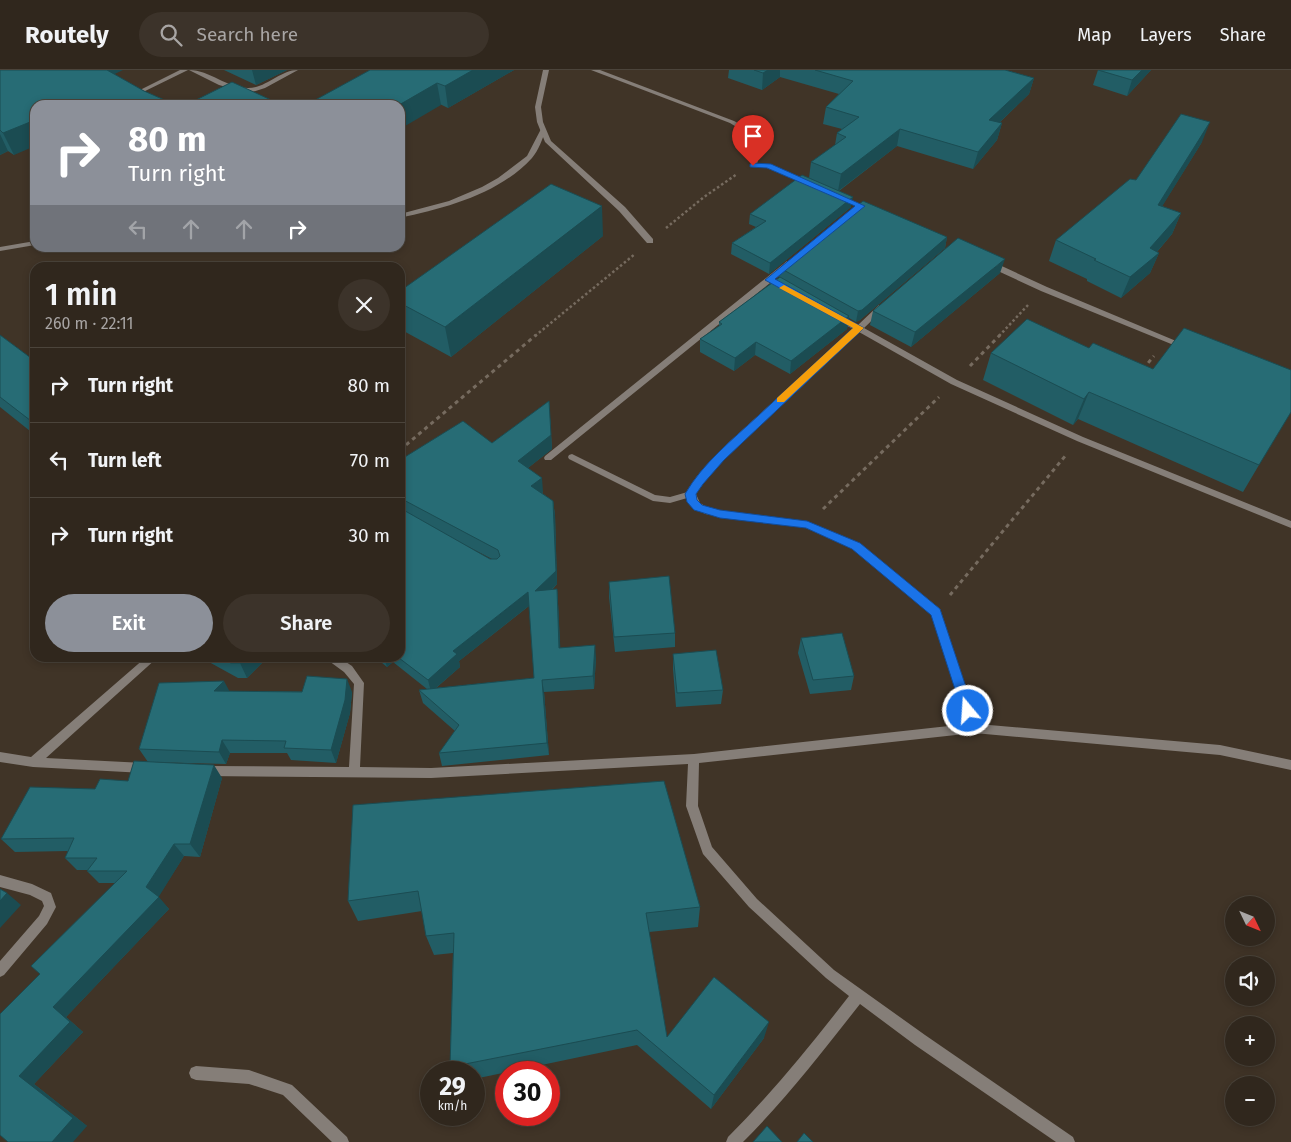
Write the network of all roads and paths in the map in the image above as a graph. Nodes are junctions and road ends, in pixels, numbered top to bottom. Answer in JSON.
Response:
{"nodes":[{"id":1,"x":185,"y":70,"type":"edge"},
{"id":2,"x":192,"y":70,"type":"edge"},
{"id":3,"x":295,"y":70,"type":"edge"},
{"id":4,"x":546,"y":70,"type":"edge"},
{"id":5,"x":594,"y":70,"type":"edge"},
{"id":6,"x":137,"y":93,"type":"edge"},
{"id":7,"x":543,"y":130,"type":"junction"},
{"id":8,"x":753,"y":166,"type":"junction"},
{"id":9,"x":819,"y":188,"type":"edge"},
{"id":10,"x":405,"y":215,"type":"edge"},
{"id":11,"x":650,"y":242,"type":"junction"},
{"id":12,"x":30,"y":244,"type":"edge"},
{"id":13,"x":0,"y":250,"type":"edge"},
{"id":14,"x":799,"y":255,"type":"edge"},
{"id":15,"x":985,"y":262,"type":"edge"},
{"id":16,"x":769,"y":280,"type":"junction"},
{"id":17,"x":1044,"y":289,"type":"junction"},
{"id":18,"x":794,"y":293,"type":"edge"},
{"id":19,"x":887,"y":303,"type":"edge"},
{"id":20,"x":826,"y":310,"type":"edge"},
{"id":21,"x":859,"y":328,"type":"junction"},
{"id":22,"x":1168,"y":341,"type":"junction"},
{"id":23,"x":1194,"y":350,"type":"edge"},
{"id":24,"x":1136,"y":376,"type":"edge"},
{"id":25,"x":954,"y":382,"type":"junction"},
{"id":26,"x":1080,"y":439,"type":"junction"},
{"id":27,"x":405,"y":446,"type":"edge"},
{"id":28,"x":572,"y":457,"type":"dead end"},
{"id":29,"x":548,"y":458,"type":"dead end"},
{"id":30,"x":691,"y":494,"type":"junction"},
{"id":31,"x":807,"y":524,"type":"junction"},
{"id":32,"x":1291,"y":525,"type":"edge"},
{"id":33,"x":936,"y":612,"type":"junction"},
{"id":34,"x":147,"y":662,"type":"edge"},
{"id":35,"x":338,"y":662,"type":"edge"},
{"id":36,"x":974,"y":728,"type":"junction"},
{"id":37,"x":0,"y":757,"type":"edge"},
{"id":38,"x":694,"y":759,"type":"junction"},
{"id":39,"x":32,"y":762,"type":"junction"},
{"id":40,"x":1291,"y":765,"type":"edge"},
{"id":41,"x":157,"y":769,"type":"edge"},
{"id":42,"x":196,"y":771,"type":"edge"},
{"id":43,"x":354,"y":772,"type":"junction"},
{"id":44,"x":0,"y":881,"type":"edge"},
{"id":45,"x":0,"y":971,"type":"edge"},
{"id":46,"x":859,"y":994,"type":"junction"},
{"id":47,"x":196,"y":1073,"type":"dead end"},
{"id":48,"x":342,"y":1142,"type":"edge"},
{"id":49,"x":733,"y":1142,"type":"edge"},
{"id":50,"x":1068,"y":1142,"type":"edge"}],
"edges":[{"from":1,"to":6,"type":"street"},
{"from":2,"to":3,"type":"street"},
{"from":4,"to":7,"type":"street"},
{"from":5,"to":8,"type":"street"},
{"from":7,"to":10,"type":"street"},
{"from":7,"to":11,"type":"street"},
{"from":8,"to":9,"type":"street"},
{"from":8,"to":11,"type":"path"},
{"from":11,"to":27,"type":"path"},
{"from":12,"to":13,"type":"street"},
{"from":14,"to":16,"type":"street"},
{"from":15,"to":17,"type":"street"},
{"from":16,"to":18,"type":"street"},
{"from":16,"to":29,"type":"street"},
{"from":17,"to":22,"type":"street"},
{"from":17,"to":25,"type":"path"},
{"from":19,"to":21,"type":"street"},
{"from":20,"to":21,"type":"street"},
{"from":21,"to":25,"type":"street"},
{"from":21,"to":30,"type":"street"},
{"from":22,"to":23,"type":"street"},
{"from":22,"to":24,"type":"path"},
{"from":25,"to":26,"type":"street"},
{"from":25,"to":31,"type":"path"},
{"from":26,"to":32,"type":"street"},
{"from":26,"to":33,"type":"path"},
{"from":28,"to":30,"type":"street"},
{"from":30,"to":31,"type":"street"},
{"from":31,"to":33,"type":"street"},
{"from":33,"to":36,"type":"street"},
{"from":34,"to":39,"type":"street"},
{"from":35,"to":43,"type":"street"},
{"from":36,"to":38,"type":"street"},
{"from":36,"to":40,"type":"street"},
{"from":37,"to":39,"type":"street"},
{"from":38,"to":43,"type":"street"},
{"from":38,"to":46,"type":"street"},
{"from":39,"to":41,"type":"street"},
{"from":42,"to":43,"type":"street"},
{"from":44,"to":45,"type":"street"},
{"from":46,"to":49,"type":"street"},
{"from":46,"to":50,"type":"street"},
{"from":47,"to":48,"type":"street"}]}
